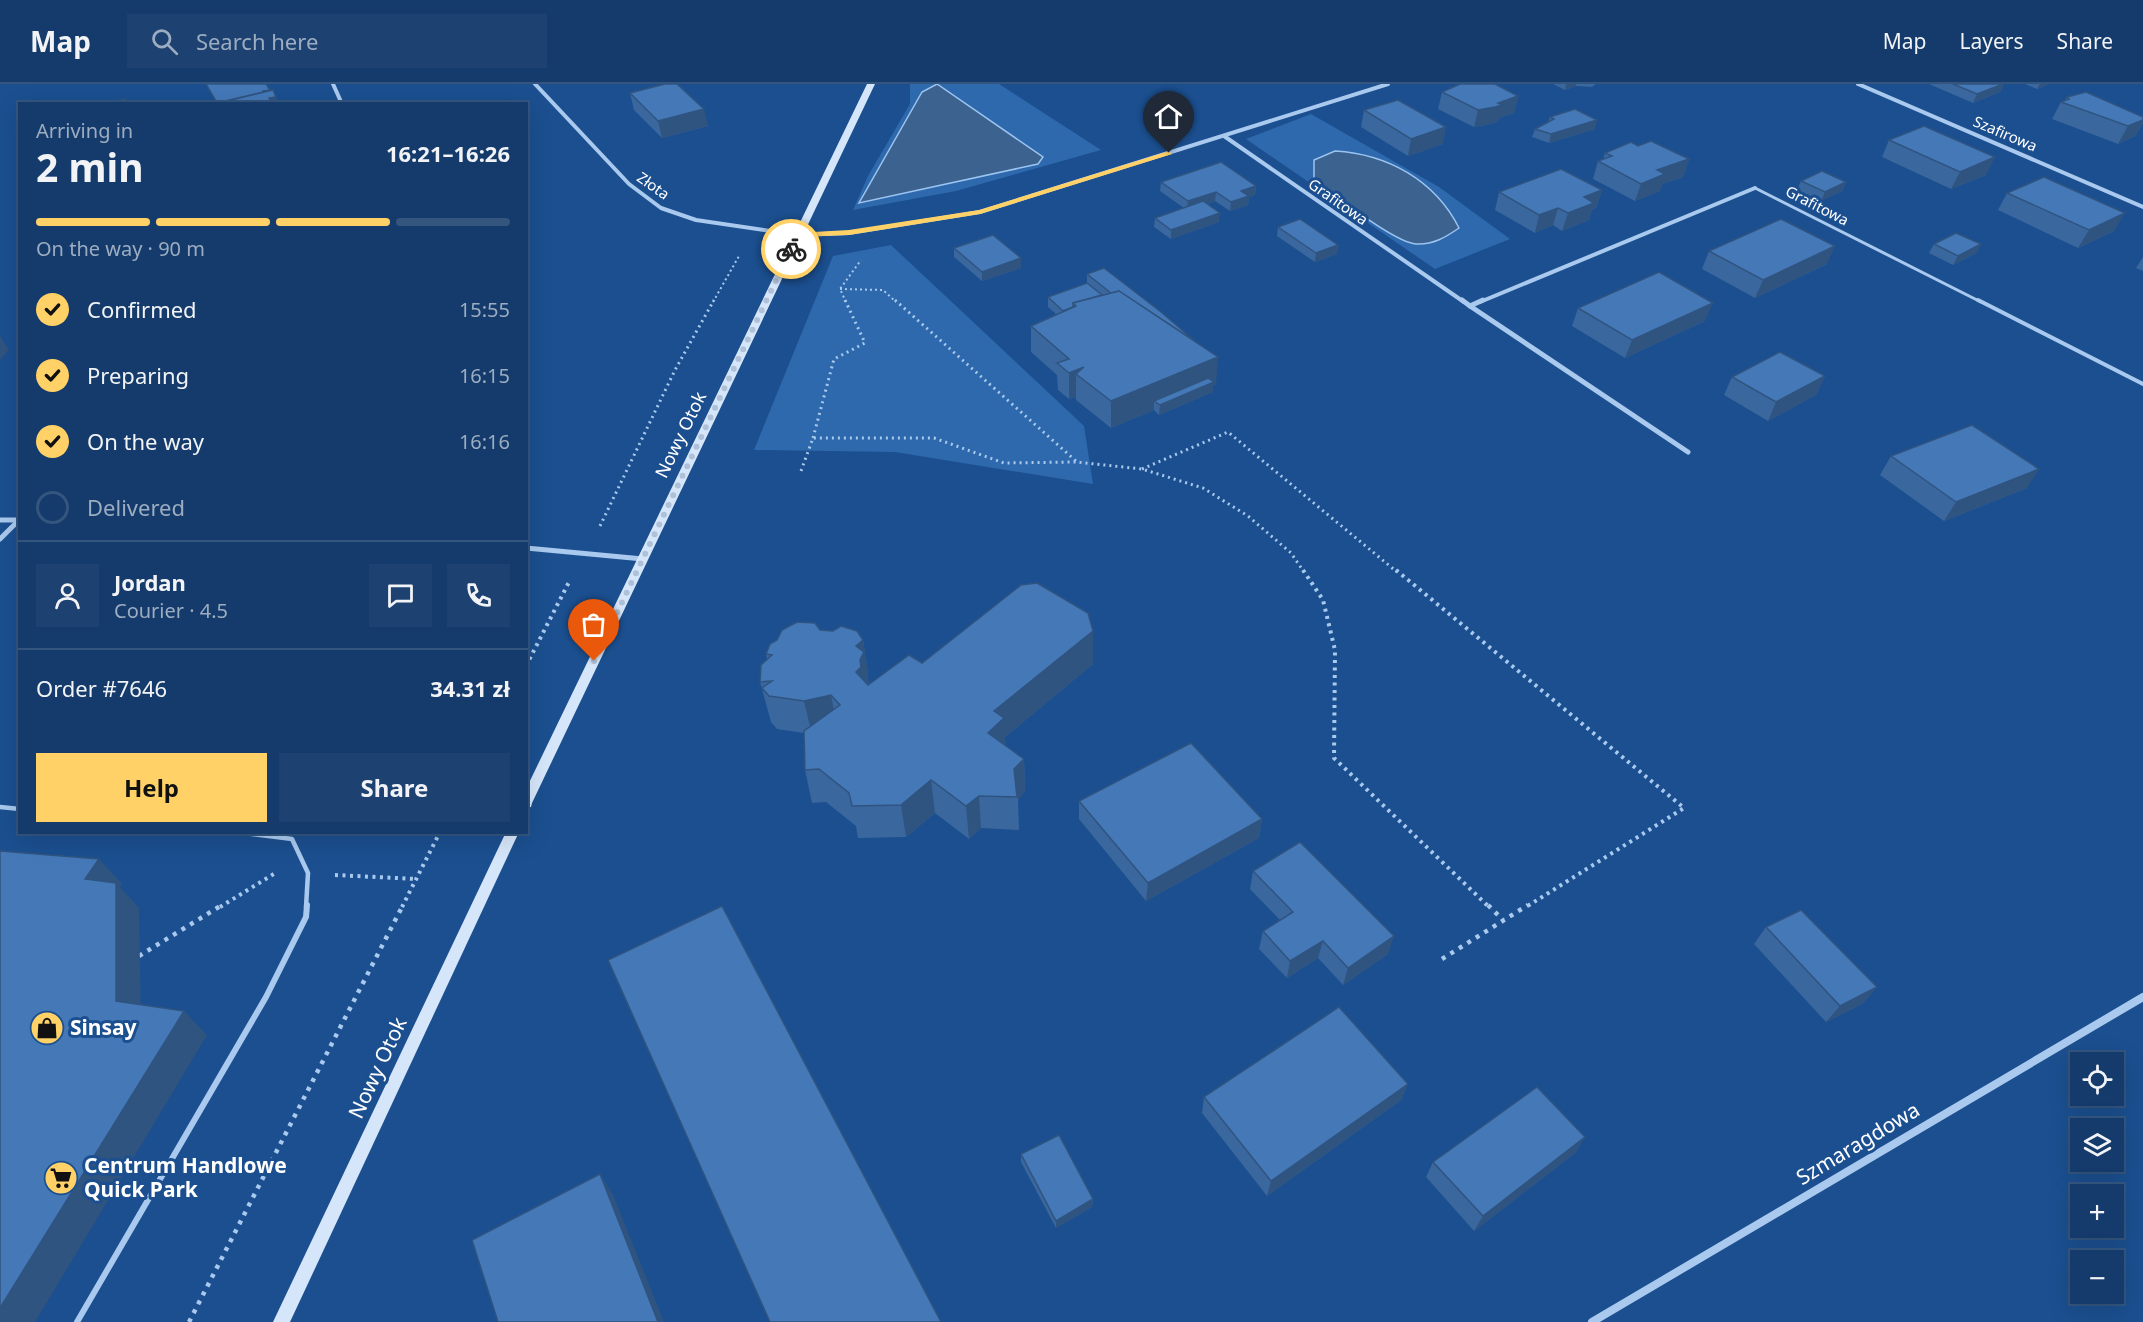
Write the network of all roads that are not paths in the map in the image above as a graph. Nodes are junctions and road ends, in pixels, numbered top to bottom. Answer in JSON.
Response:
{"nodes":[{"id":1,"x":333,"y":84,"type":"edge"},
{"id":2,"x":535,"y":84,"type":"edge"},
{"id":3,"x":871,"y":84,"type":"edge"},
{"id":4,"x":1388,"y":84,"type":"edge"},
{"id":5,"x":1858,"y":84,"type":"edge"},
{"id":6,"x":341,"y":102,"type":"edge"},
{"id":7,"x":1224,"y":136,"type":"junction"},
{"id":8,"x":1755,"y":188,"type":"joint"},
{"id":9,"x":2143,"y":207,"type":"edge"},
{"id":10,"x":798,"y":235,"type":"junction"},
{"id":11,"x":1470,"y":306,"type":"junction"},
{"id":12,"x":2143,"y":384,"type":"edge"},
{"id":13,"x":1688,"y":452,"type":"dead end"},
{"id":14,"x":0,"y":520,"type":"edge"},
{"id":15,"x":18,"y":520,"type":"edge"},
{"id":16,"x":18,"y":521,"type":"edge"},
{"id":17,"x":0,"y":539,"type":"edge"},
{"id":18,"x":528,"y":548,"type":"edge"},
{"id":19,"x":643,"y":559,"type":"junction"},
{"id":20,"x":528,"y":799,"type":"edge"},
{"id":21,"x":0,"y":807,"type":"edge"},
{"id":22,"x":18,"y":809,"type":"edge"},
{"id":23,"x":252,"y":834,"type":"edge"},
{"id":24,"x":512,"y":834,"type":"edge"},
{"id":25,"x":2143,"y":997,"type":"edge"},
{"id":26,"x":77,"y":1322,"type":"edge"},
{"id":27,"x":281,"y":1322,"type":"edge"},
{"id":28,"x":1592,"y":1322,"type":"edge"}],
"edges":[{"from":1,"to":6,"type":"street"},
{"from":2,"to":10,"type":"street","name":"Złota"},
{"from":3,"to":10,"type":"main road","name":"Nowy Otok"},
{"from":4,"to":7,"type":"street","name":"Złota"},
{"from":5,"to":9,"type":"street","name":"Szafirowa"},
{"from":7,"to":10,"type":"street","name":"Złota"},
{"from":7,"to":11,"type":"street","name":"Grafitowa"},
{"from":8,"to":11,"type":"street","name":"Grafitowa"},
{"from":8,"to":12,"type":"lane","name":"Grafitowa"},
{"from":10,"to":19,"type":"main road","name":"Nowy Otok"},
{"from":11,"to":13,"type":"street","name":"Grafitowa"},
{"from":14,"to":15,"type":"street"},
{"from":16,"to":17,"type":"street"},
{"from":18,"to":19,"type":"street"},
{"from":19,"to":20,"type":"main road","name":"Nowy Otok"},
{"from":21,"to":22,"type":"lane"},
{"from":23,"to":26,"type":"lane"},
{"from":24,"to":27,"type":"main road","name":"Nowy Otok"},
{"from":25,"to":28,"type":"street","name":"Szmaragdowa"}]}
